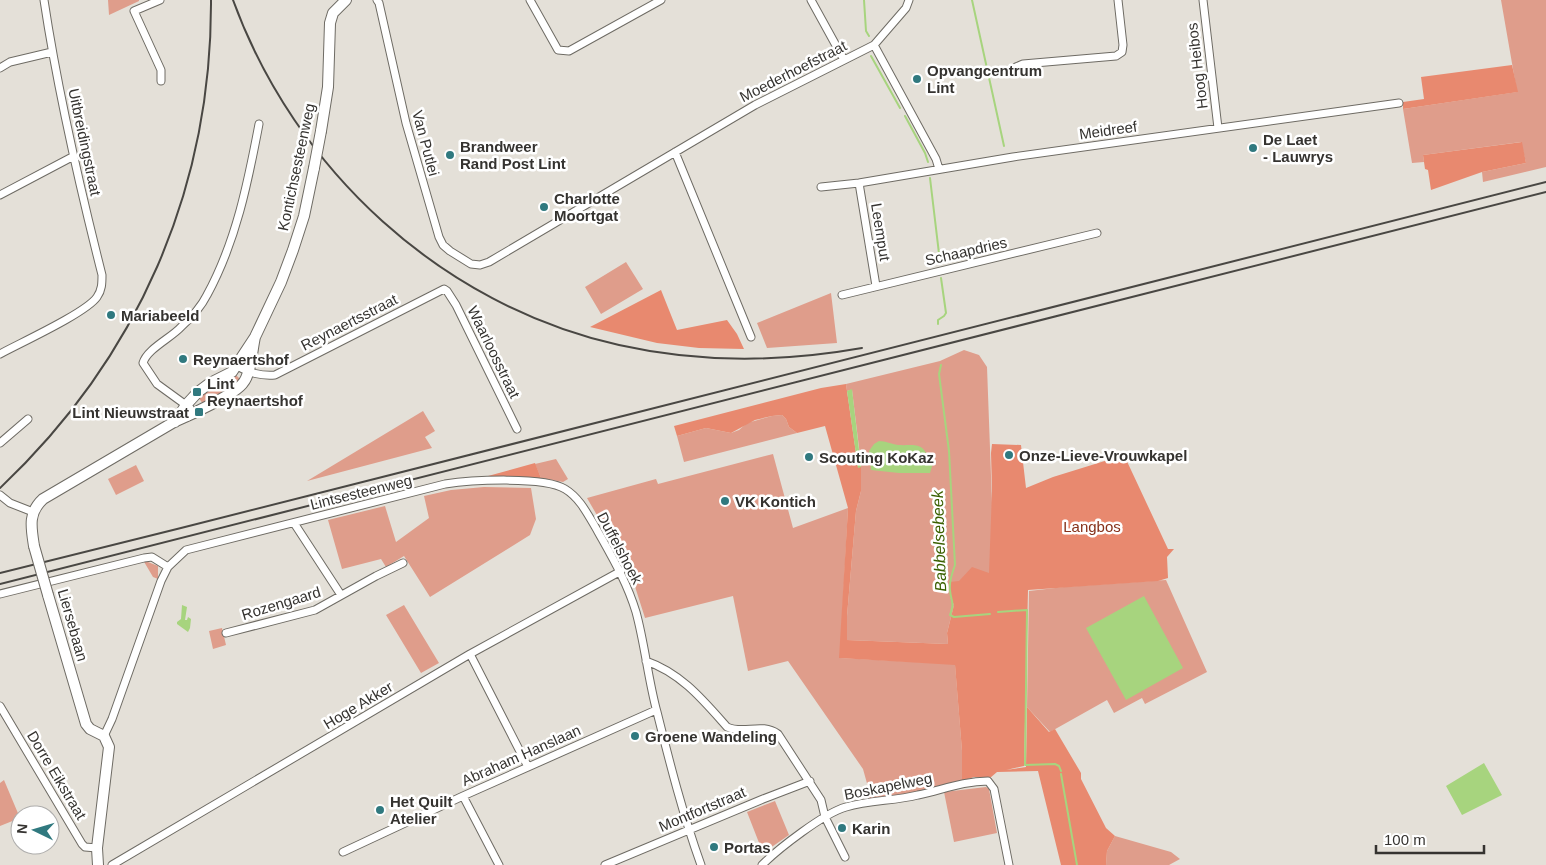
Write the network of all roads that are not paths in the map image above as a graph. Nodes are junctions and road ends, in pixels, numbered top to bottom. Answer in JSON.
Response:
{"nodes":[{"id":1,"x":44,"y":0,"type":"edge"},
{"id":2,"x":160,"y":0,"type":"edge"},
{"id":3,"x":346,"y":0,"type":"edge"},
{"id":4,"x":530,"y":0,"type":"edge"},
{"id":5,"x":661,"y":0,"type":"edge"},
{"id":6,"x":811,"y":0,"type":"edge"},
{"id":7,"x":909,"y":0,"type":"edge"},
{"id":8,"x":1118,"y":0,"type":"edge"},
{"id":9,"x":1203,"y":0,"type":"edge"},
{"id":10,"x":381,"y":1,"type":"edge"},
{"id":11,"x":874,"y":45,"type":"junction"},
{"id":12,"x":52,"y":52,"type":"junction"},
{"id":13,"x":844,"y":60,"type":"junction"},
{"id":14,"x":1016,"y":67,"type":"dead end"},
{"id":15,"x":0,"y":68,"type":"edge"},
{"id":16,"x":161,"y":81,"type":"dead end"},
{"id":17,"x":1399,"y":103,"type":"dead end"},
{"id":18,"x":259,"y":124,"type":"dead end"},
{"id":19,"x":1218,"y":128,"type":"junction"},
{"id":20,"x":675,"y":152,"type":"junction"},
{"id":21,"x":72,"y":157,"type":"junction"},
{"id":22,"x":938,"y":169,"type":"junction"},
{"id":23,"x":859,"y":183,"type":"junction"},
{"id":24,"x":820,"y":187,"type":"dead end"},
{"id":25,"x":0,"y":195,"type":"edge"},
{"id":26,"x":1097,"y":234,"type":"dead end"},
{"id":27,"x":480,"y":266,"type":"joint"},
{"id":28,"x":876,"y":286,"type":"junction"},
{"id":29,"x":444,"y":289,"type":"joint"},
{"id":30,"x":842,"y":295,"type":"dead end"},
{"id":31,"x":255,"y":337,"type":"junction"},
{"id":32,"x":750,"y":337,"type":"dead end"},
{"id":33,"x":0,"y":354,"type":"edge"},
{"id":34,"x":237,"y":366,"type":"junction"},
{"id":35,"x":248,"y":372,"type":"junction"},
{"id":36,"x":186,"y":405,"type":"junction"},
{"id":37,"x":196,"y":413,"type":"junction"},
{"id":38,"x":28,"y":419,"type":"dead end"},
{"id":39,"x":174,"y":422,"type":"junction"},
{"id":40,"x":516,"y":429,"type":"dead end"},
{"id":41,"x":0,"y":443,"type":"edge"},
{"id":42,"x":545,"y":482,"type":"joint"},
{"id":43,"x":0,"y":495,"type":"edge"},
{"id":44,"x":33,"y":512,"type":"junction"},
{"id":45,"x":294,"y":523,"type":"junction"},
{"id":46,"x":403,"y":563,"type":"dead end"},
{"id":47,"x":168,"y":567,"type":"junction"},
{"id":48,"x":621,"y":572,"type":"junction"},
{"id":49,"x":0,"y":594,"type":"edge"},
{"id":50,"x":341,"y":595,"type":"junction"},
{"id":51,"x":226,"y":633,"type":"dead end"},
{"id":52,"x":470,"y":654,"type":"junction"},
{"id":53,"x":646,"y":661,"type":"junction"},
{"id":54,"x":0,"y":706,"type":"edge"},
{"id":55,"x":656,"y":710,"type":"junction"},
{"id":56,"x":104,"y":736,"type":"junction"},
{"id":57,"x":528,"y":767,"type":"junction"},
{"id":58,"x":810,"y":781,"type":"junction"},
{"id":59,"x":463,"y":796,"type":"junction"},
{"id":60,"x":824,"y":817,"type":"junction"},
{"id":61,"x":688,"y":830,"type":"junction"},
{"id":62,"x":97,"y":848,"type":"junction"},
{"id":63,"x":343,"y":852,"type":"dead end"},
{"id":64,"x":845,"y":857,"type":"dead end"},
{"id":65,"x":98,"y":865,"type":"edge"},
{"id":66,"x":112,"y":865,"type":"edge"},
{"id":67,"x":499,"y":865,"type":"edge"},
{"id":68,"x":605,"y":865,"type":"edge"},
{"id":69,"x":701,"y":865,"type":"edge"},
{"id":70,"x":762,"y":865,"type":"edge"},
{"id":71,"x":1009,"y":865,"type":"edge"}],
"edges":[{"from":1,"to":12,"type":"street","name":"Uitbreidingstraat"},
{"from":2,"to":16,"type":"street"},
{"from":3,"to":31,"type":"street","name":"Kontichsesteenweg","bridge":true},
{"from":4,"to":5,"type":"street"},
{"from":6,"to":13,"type":"street"},
{"from":7,"to":11,"type":"street","name":"Moederhoefstraat"},
{"from":8,"to":14,"type":"street"},
{"from":9,"to":19,"type":"street","name":"Hoog Heibos"},
{"from":10,"to":27,"type":"street","name":"Van Putlei"},
{"from":11,"to":13,"type":"street","name":"Moederhoefstraat"},
{"from":11,"to":22,"type":"street"},
{"from":12,"to":15,"type":"street"},
{"from":12,"to":21,"type":"street","name":"Uitbreidingstraat"},
{"from":13,"to":20,"type":"street","name":"Moederhoefstraat"},
{"from":17,"to":19,"type":"street","name":"Meidreef"},
{"from":18,"to":36,"type":"street"},
{"from":19,"to":22,"type":"street","name":"Meidreef"},
{"from":20,"to":27,"type":"street","name":"Moederhoefstraat"},
{"from":20,"to":32,"type":"street"},
{"from":21,"to":25,"type":"street"},
{"from":21,"to":33,"type":"street","name":"Uitbreidingstraat"},
{"from":22,"to":23,"type":"street","name":"Meidreef"},
{"from":23,"to":24,"type":"street","name":"Meidreef"},
{"from":23,"to":28,"type":"street","name":"Leemput"},
{"from":26,"to":28,"type":"street","name":"Schaapdries"},
{"from":28,"to":30,"type":"street","name":"Schaapdries"},
{"from":29,"to":35,"type":"street","name":"Reynaertsstraat"},
{"from":29,"to":40,"type":"street","name":"Waarloosstraat"},
{"from":31,"to":34,"type":"street","name":"Kontichsesteenweg"},
{"from":31,"to":35,"type":"street","name":"Kontichsesteenweg"},
{"from":34,"to":35,"type":"street","name":"Reynaertsstraat"},
{"from":34,"to":36,"type":"street","name":"Kontichsesteenweg"},
{"from":35,"to":37,"type":"street","name":"Kontichsesteenweg"},
{"from":36,"to":37,"type":"street"},
{"from":36,"to":39,"type":"street","name":"Kontichsesteenweg"},
{"from":37,"to":39,"type":"street","name":"Kontichsesteenweg"},
{"from":38,"to":41,"type":"street"},
{"from":39,"to":44,"type":"street","name":"Kontichsesteenweg"},
{"from":42,"to":45,"type":"street","name":"Lintsesteenweg"},
{"from":42,"to":48,"type":"street","name":"Duffelshoek"},
{"from":43,"to":44,"type":"street"},
{"from":44,"to":56,"type":"street","name":"Liersebaan","bridge":true},
{"from":45,"to":47,"type":"street","name":"Lintsesteenweg"},
{"from":45,"to":50,"type":"street","name":"Rozengaard"},
{"from":46,"to":50,"type":"street","name":"Rozengaard"},
{"from":47,"to":49,"type":"street"},
{"from":47,"to":56,"type":"street"},
{"from":48,"to":52,"type":"street","name":"Hoge Akker"},
{"from":48,"to":53,"type":"street","name":"Duffelshoek"},
{"from":50,"to":51,"type":"street","name":"Rozengaard"},
{"from":52,"to":57,"type":"street"},
{"from":52,"to":66,"type":"street","name":"Hoge Akker"},
{"from":53,"to":55,"type":"street"},
{"from":53,"to":58,"type":"street"},
{"from":54,"to":62,"type":"street","name":"Dorre Eikstraat"},
{"from":55,"to":57,"type":"street","name":"Abraham Hanslaan"},
{"from":55,"to":61,"type":"street"},
{"from":56,"to":62,"type":"street"},
{"from":57,"to":59,"type":"street","name":"Abraham Hanslaan"},
{"from":58,"to":60,"type":"street"},
{"from":58,"to":61,"type":"street","name":"Montfortstraat"},
{"from":59,"to":63,"type":"street","name":"Abraham Hanslaan"},
{"from":59,"to":67,"type":"street"},
{"from":60,"to":64,"type":"street"},
{"from":60,"to":70,"type":"street"},
{"from":60,"to":71,"type":"street","name":"Boskapelweg"},
{"from":61,"to":68,"type":"street","name":"Montfortstraat"},
{"from":61,"to":69,"type":"street"},
{"from":62,"to":65,"type":"street"}]}
